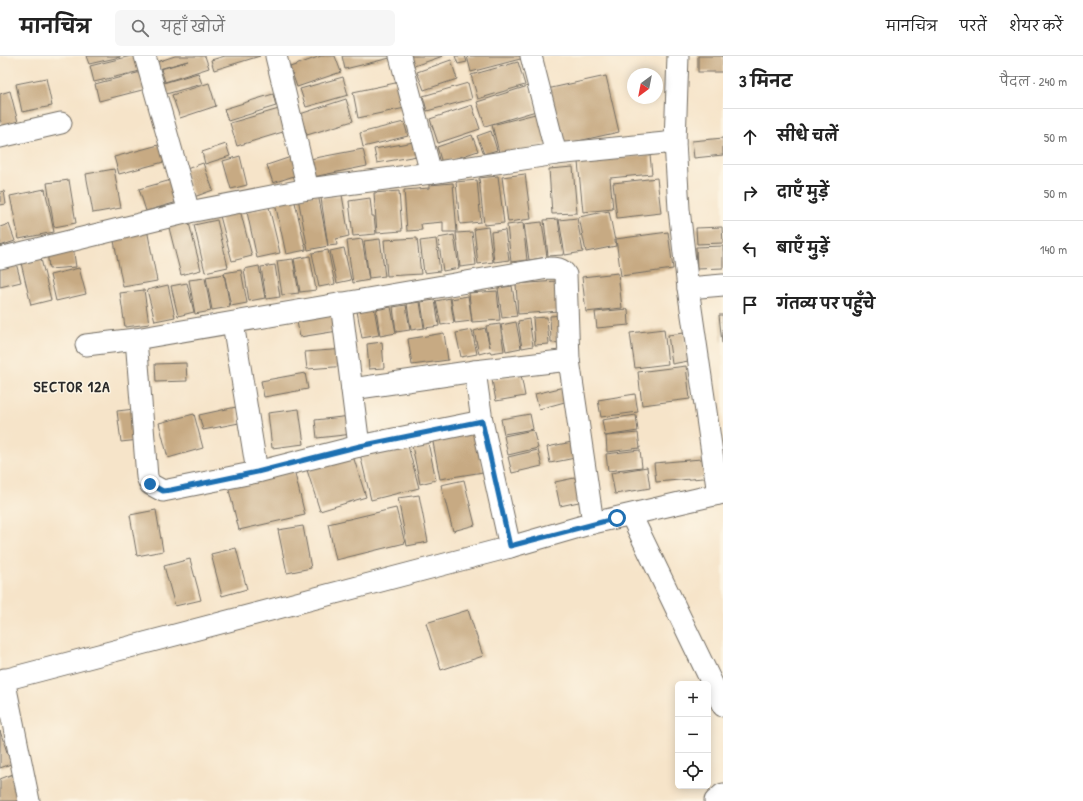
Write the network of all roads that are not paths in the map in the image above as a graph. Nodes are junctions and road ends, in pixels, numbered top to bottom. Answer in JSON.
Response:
{"nodes":[{"id":1,"x":145,"y":56,"type":"edge"},
{"id":2,"x":276,"y":56,"type":"edge"},
{"id":3,"x":400,"y":56,"type":"edge"},
{"id":4,"x":531,"y":56,"type":"edge"},
{"id":5,"x":678,"y":56,"type":"edge"},
{"id":6,"x":61,"y":123,"type":"dead end"},
{"id":7,"x":0,"y":137,"type":"edge"},
{"id":8,"x":675,"y":142,"type":"junction"},
{"id":9,"x":556,"y":154,"type":"junction"},
{"id":10,"x":431,"y":173,"type":"junction"},
{"id":11,"x":308,"y":189,"type":"junction"},
{"id":12,"x":189,"y":212,"type":"junction"},
{"id":13,"x":0,"y":258,"type":"edge"},
{"id":14,"x":723,"y":285,"type":"edge"},
{"id":15,"x":688,"y":288,"type":"junction"},
{"id":16,"x":341,"y":303,"type":"junction"},
{"id":17,"x":233,"y":323,"type":"junction"},
{"id":18,"x":136,"y":339,"type":"junction"},
{"id":19,"x":86,"y":345,"type":"dead end"},
{"id":20,"x":569,"y":360,"type":"junction"},
{"id":21,"x":475,"y":371,"type":"junction"},
{"id":22,"x":352,"y":389,"type":"junction"},
{"id":23,"x":482,"y":421,"type":"junction"},
{"id":24,"x":360,"y":446,"type":"junction"},
{"id":25,"x":257,"y":472,"type":"junction"},
{"id":26,"x":721,"y":494,"type":"edge"},
{"id":27,"x":631,"y":515,"type":"junction"},
{"id":28,"x":593,"y":523,"type":"junction"},
{"id":29,"x":510,"y":546,"type":"junction"},
{"id":30,"x":2,"y":680,"type":"edge"},
{"id":31,"x":723,"y":706,"type":"edge"},
{"id":32,"x":723,"y":794,"type":"edge"},
{"id":33,"x":29,"y":801,"type":"edge"},
{"id":34,"x":715,"y":801,"type":"edge"}],
"edges":[{"from":1,"to":12,"type":"street"},
{"from":2,"to":11,"type":"street"},
{"from":3,"to":10,"type":"street"},
{"from":4,"to":9,"type":"street"},
{"from":5,"to":8,"type":"street"},
{"from":6,"to":7,"type":"street"},
{"from":8,"to":9,"type":"street"},
{"from":8,"to":15,"type":"street"},
{"from":9,"to":10,"type":"street"},
{"from":10,"to":11,"type":"street"},
{"from":11,"to":12,"type":"street"},
{"from":12,"to":13,"type":"street"},
{"from":14,"to":15,"type":"street"},
{"from":15,"to":26,"type":"street"},
{"from":16,"to":17,"type":"street"},
{"from":16,"to":20,"type":"street"},
{"from":16,"to":22,"type":"street"},
{"from":17,"to":18,"type":"street"},
{"from":17,"to":25,"type":"street"},
{"from":18,"to":19,"type":"street"},
{"from":18,"to":25,"type":"street"},
{"from":20,"to":21,"type":"street"},
{"from":20,"to":28,"type":"street"},
{"from":21,"to":22,"type":"street"},
{"from":21,"to":23,"type":"street"},
{"from":22,"to":24,"type":"street"},
{"from":23,"to":24,"type":"street"},
{"from":23,"to":29,"type":"street"},
{"from":24,"to":25,"type":"street"},
{"from":26,"to":27,"type":"street"},
{"from":27,"to":28,"type":"street"},
{"from":27,"to":31,"type":"street"},
{"from":28,"to":29,"type":"street"},
{"from":29,"to":30,"type":"street"},
{"from":30,"to":33,"type":"street"},
{"from":32,"to":34,"type":"street"}]}
